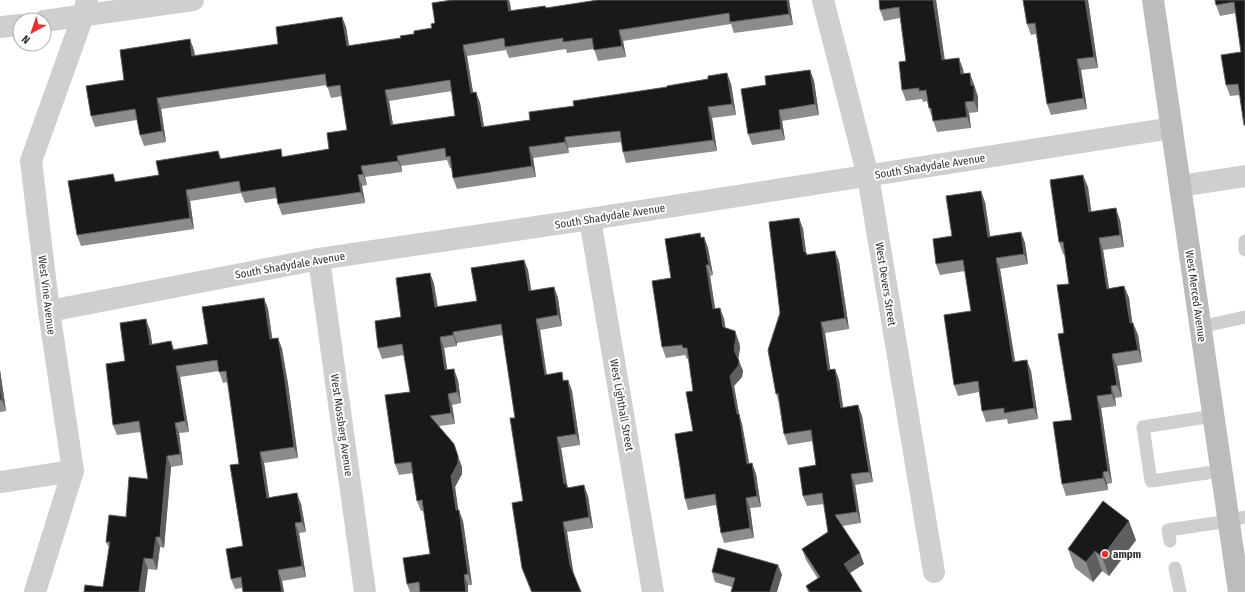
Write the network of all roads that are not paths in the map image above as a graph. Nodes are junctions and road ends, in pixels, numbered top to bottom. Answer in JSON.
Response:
{"nodes":[{"id":1,"x":193,"y":0,"type":"edge"},
{"id":2,"x":823,"y":0,"type":"edge"},
{"id":3,"x":1153,"y":0,"type":"edge"},
{"id":4,"x":85,"y":8,"type":"edge"},
{"id":5,"x":52,"y":18,"type":"edge"},
{"id":6,"x":12,"y":26,"type":"edge"},
{"id":7,"x":0,"y":27,"type":"edge"},
{"id":8,"x":1172,"y":128,"type":"junction"},
{"id":9,"x":868,"y":176,"type":"junction"},
{"id":10,"x":1245,"y":176,"type":"edge"},
{"id":11,"x":1180,"y":186,"type":"junction"},
{"id":12,"x":590,"y":219,"type":"junction"},
{"id":13,"x":1245,"y":240,"type":"edge"},
{"id":14,"x":1245,"y":250,"type":"edge"},
{"id":15,"x":319,"y":259,"type":"junction"},
{"id":16,"x":49,"y":311,"type":"junction"},
{"id":17,"x":1245,"y":317,"type":"edge"},
{"id":18,"x":1200,"y":327,"type":"junction"},
{"id":19,"x":1213,"y":416,"type":"junction"},
{"id":20,"x":74,"y":471,"type":"junction"},
{"id":21,"x":1221,"y":471,"type":"junction"},
{"id":22,"x":0,"y":482,"type":"edge"},
{"id":23,"x":1237,"y":519,"type":"edge"},
{"id":24,"x":1170,"y":542,"type":"dead end"},
{"id":25,"x":1174,"y":568,"type":"dead end"},
{"id":26,"x":934,"y":572,"type":"dead end"},
{"id":27,"x":35,"y":592,"type":"edge"},
{"id":28,"x":365,"y":592,"type":"edge"},
{"id":29,"x":653,"y":592,"type":"edge"},
{"id":30,"x":1180,"y":592,"type":"edge"},
{"id":31,"x":1239,"y":592,"type":"edge"}],
"edges":[{"from":1,"to":4,"type":"street"},
{"from":2,"to":9,"type":"street","name":"West Devers Street"},
{"from":3,"to":8,"type":"street","name":"West Merced Avenue"},
{"from":4,"to":5,"type":"street"},
{"from":4,"to":16,"type":"street","name":"West Vine Avenue"},
{"from":6,"to":7,"type":"street"},
{"from":8,"to":9,"type":"street","name":"South Shadydale Avenue"},
{"from":8,"to":11,"type":"street","name":"West Merced Avenue"},
{"from":9,"to":12,"type":"street","name":"South Shadydale Avenue"},
{"from":9,"to":26,"type":"street","name":"West Devers Street"},
{"from":10,"to":11,"type":"street"},
{"from":11,"to":18,"type":"street","name":"West Merced Avenue"},
{"from":12,"to":15,"type":"street","name":"South Shadydale Avenue"},
{"from":12,"to":29,"type":"street","name":"West Lighthall Street"},
{"from":13,"to":14,"type":"lane"},
{"from":15,"to":16,"type":"street","name":"South Shadydale Avenue"},
{"from":15,"to":28,"type":"street","name":"West Mossberg Avenue"},
{"from":16,"to":20,"type":"street","name":"West Vine Avenue"},
{"from":17,"to":18,"type":"lane"},
{"from":18,"to":19,"type":"street","name":"West Merced Avenue"},
{"from":19,"to":21,"type":"street","name":"West Merced Avenue"},
{"from":19,"to":21,"type":"lane"},
{"from":20,"to":22,"type":"street"},
{"from":20,"to":27,"type":"street","name":"West Vine Avenue"},
{"from":21,"to":23,"type":"street","name":"West Merced Avenue"},
{"from":23,"to":24,"type":"lane"},
{"from":23,"to":31,"type":"street","name":"West Merced Avenue"},
{"from":25,"to":30,"type":"lane"}]}
